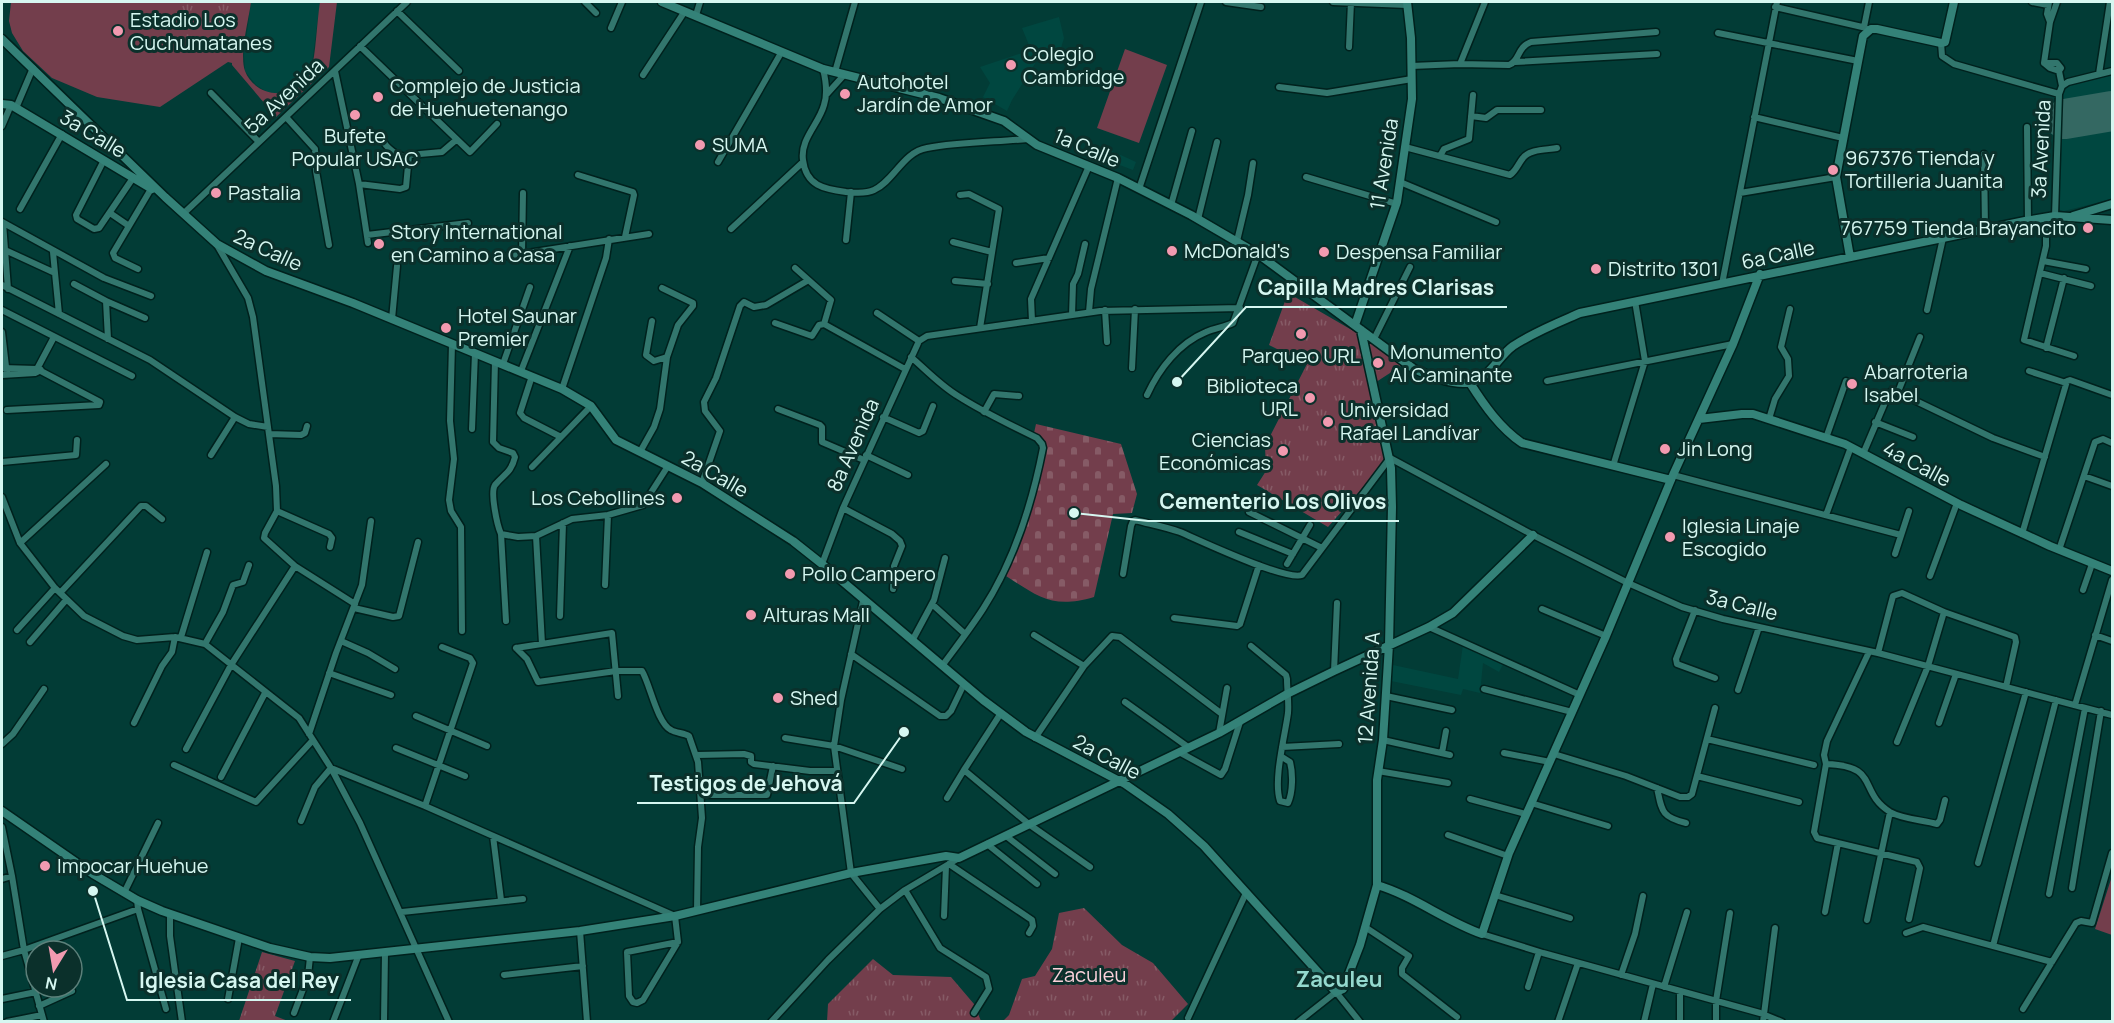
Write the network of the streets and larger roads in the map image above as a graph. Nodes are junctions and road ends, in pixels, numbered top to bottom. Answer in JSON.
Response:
{"nodes":[{"id":1,"x":407,"y":2,"type":"edge"},
{"id":2,"x":585,"y":2,"type":"edge"},
{"id":3,"x":622,"y":2,"type":"edge"},
{"id":4,"x":662,"y":2,"type":"edge"},
{"id":5,"x":700,"y":2,"type":"edge"},
{"id":6,"x":855,"y":2,"type":"edge"},
{"id":7,"x":1201,"y":2,"type":"edge"},
{"id":8,"x":1226,"y":2,"type":"edge"},
{"id":9,"x":1333,"y":2,"type":"edge"},
{"id":10,"x":1351,"y":2,"type":"edge"},
{"id":11,"x":1485,"y":2,"type":"edge"},
{"id":12,"x":1869,"y":2,"type":"edge"},
{"id":13,"x":1954,"y":2,"type":"edge"},
{"id":14,"x":2032,"y":2,"type":"edge"},
{"id":15,"x":2057,"y":2,"type":"edge"},
{"id":16,"x":2110,"y":2,"type":"edge"},
{"id":17,"x":1407,"y":3,"type":"edge"},
{"id":18,"x":2049,"y":3,"type":"edge"},
{"id":19,"x":1776,"y":4,"type":"edge"},
{"id":20,"x":1261,"y":6,"type":"dead end"},
{"id":21,"x":397,"y":11,"type":"junction"},
{"id":22,"x":685,"y":11,"type":"junction"},
{"id":23,"x":596,"y":14,"type":"dead end"},
{"id":24,"x":696,"y":15,"type":"junction"},
{"id":25,"x":2050,"y":22,"type":"junction"},
{"id":26,"x":611,"y":28,"type":"dead end"},
{"id":27,"x":1868,"y":28,"type":"junction"},
{"id":28,"x":1656,"y":32,"type":"dead end"},
{"id":29,"x":1718,"y":33,"type":"dead end"},
{"id":30,"x":2,"y":39,"type":"edge"},
{"id":31,"x":1769,"y":42,"type":"junction"},
{"id":32,"x":1941,"y":43,"type":"junction"},
{"id":33,"x":360,"y":46,"type":"junction"},
{"id":34,"x":1349,"y":47,"type":"dead end"},
{"id":35,"x":781,"y":53,"type":"junction"},
{"id":36,"x":1656,"y":54,"type":"dead end"},
{"id":37,"x":1858,"y":61,"type":"junction"},
{"id":38,"x":1515,"y":62,"type":"junction"},
{"id":39,"x":1460,"y":64,"type":"junction"},
{"id":40,"x":1411,"y":66,"type":"junction"},
{"id":41,"x":33,"y":68,"type":"junction"},
{"id":42,"x":823,"y":69,"type":"junction"},
{"id":43,"x":335,"y":70,"type":"junction"},
{"id":44,"x":459,"y":70,"type":"dead end"},
{"id":45,"x":2112,"y":71,"type":"edge"},
{"id":46,"x":839,"y":73,"type":"junction"},
{"id":47,"x":2098,"y":74,"type":"junction"},
{"id":48,"x":643,"y":75,"type":"dead end"},
{"id":49,"x":1412,"y":79,"type":"junction"},
{"id":50,"x":2063,"y":85,"type":"junction"},
{"id":51,"x":1279,"y":87,"type":"dead end"},
{"id":52,"x":211,"y":93,"type":"dead end"},
{"id":53,"x":2059,"y":94,"type":"junction"},
{"id":54,"x":1473,"y":95,"type":"dead end"},
{"id":55,"x":826,"y":96,"type":"junction"},
{"id":56,"x":2,"y":104,"type":"edge"},
{"id":57,"x":14,"y":107,"type":"junction"},
{"id":58,"x":1541,"y":110,"type":"dead end"},
{"id":59,"x":1471,"y":116,"type":"junction"},
{"id":60,"x":286,"y":117,"type":"junction"},
{"id":61,"x":1754,"y":117,"type":"junction"},
{"id":62,"x":497,"y":123,"type":"dead end"},
{"id":63,"x":2,"y":126,"type":"edge"},
{"id":64,"x":2027,"y":126,"type":"dead end"},
{"id":65,"x":1192,"y":131,"type":"dead end"},
{"id":66,"x":62,"y":134,"type":"junction"},
{"id":67,"x":1843,"y":138,"type":"junction"},
{"id":68,"x":382,"y":139,"type":"dead end"},
{"id":69,"x":1028,"y":139,"type":"junction"},
{"id":70,"x":456,"y":140,"type":"junction"},
{"id":71,"x":259,"y":142,"type":"junction"},
{"id":72,"x":1217,"y":142,"type":"dead end"},
{"id":73,"x":1405,"y":147,"type":"junction"},
{"id":74,"x":1557,"y":148,"type":"dead end"},
{"id":75,"x":1984,"y":154,"type":"dead end"},
{"id":76,"x":1440,"y":156,"type":"junction"},
{"id":77,"x":408,"y":157,"type":"junction"},
{"id":78,"x":104,"y":160,"type":"junction"},
{"id":79,"x":718,"y":162,"type":"dead end"},
{"id":80,"x":803,"y":162,"type":"junction"},
{"id":81,"x":1253,"y":163,"type":"dead end"},
{"id":82,"x":1089,"y":166,"type":"junction"},
{"id":83,"x":578,"y":175,"type":"dead end"},
{"id":84,"x":1306,"y":177,"type":"dead end"},
{"id":85,"x":1836,"y":177,"type":"junction"},
{"id":86,"x":133,"y":178,"type":"junction"},
{"id":87,"x":1118,"y":178,"type":"junction"},
{"id":88,"x":1400,"y":182,"type":"junction"},
{"id":89,"x":359,"y":184,"type":"junction"},
{"id":90,"x":151,"y":189,"type":"junction"},
{"id":91,"x":1138,"y":189,"type":"junction"},
{"id":92,"x":851,"y":192,"type":"junction"},
{"id":93,"x":523,"y":193,"type":"dead end"},
{"id":94,"x":1740,"y":193,"type":"junction"},
{"id":95,"x":960,"y":195,"type":"dead end"},
{"id":96,"x":165,"y":197,"type":"junction"},
{"id":97,"x":1397,"y":204,"type":"junction"},
{"id":98,"x":2112,"y":204,"type":"edge"},
{"id":99,"x":1170,"y":205,"type":"junction"},
{"id":100,"x":20,"y":209,"type":"dead end"},
{"id":101,"x":110,"y":213,"type":"junction"},
{"id":102,"x":183,"y":214,"type":"junction"},
{"id":103,"x":2050,"y":217,"type":"junction"},
{"id":104,"x":2068,"y":217,"type":"junction"},
{"id":105,"x":1198,"y":219,"type":"junction"},
{"id":106,"x":2028,"y":220,"type":"junction"},
{"id":107,"x":2112,"y":220,"type":"edge"},
{"id":108,"x":1496,"y":222,"type":"dead end"},
{"id":109,"x":2,"y":223,"type":"edge"},
{"id":110,"x":468,"y":223,"type":"dead end"},
{"id":111,"x":129,"y":226,"type":"junction"},
{"id":112,"x":730,"y":229,"type":"dead end"},
{"id":113,"x":1986,"y":229,"type":"junction"},
{"id":114,"x":649,"y":234,"type":"dead end"},
{"id":115,"x":625,"y":237,"type":"junction"},
{"id":116,"x":1943,"y":238,"type":"junction"},
{"id":117,"x":609,"y":239,"type":"junction"},
{"id":118,"x":846,"y":240,"type":"dead end"},
{"id":119,"x":953,"y":242,"type":"dead end"},
{"id":120,"x":1237,"y":242,"type":"junction"},
{"id":121,"x":217,"y":244,"type":"junction"},
{"id":122,"x":1085,"y":244,"type":"dead end"},
{"id":123,"x":329,"y":245,"type":"dead end"},
{"id":124,"x":570,"y":246,"type":"junction"},
{"id":125,"x":5,"y":250,"type":"junction"},
{"id":126,"x":53,"y":252,"type":"junction"},
{"id":127,"x":992,"y":252,"type":"junction"},
{"id":128,"x":522,"y":254,"type":"junction"},
{"id":129,"x":1258,"y":254,"type":"junction"},
{"id":130,"x":508,"y":256,"type":"dead end"},
{"id":131,"x":1850,"y":257,"type":"junction"},
{"id":132,"x":1049,"y":258,"type":"junction"},
{"id":133,"x":2043,"y":261,"type":"junction"},
{"id":134,"x":1016,"y":263,"type":"dead end"},
{"id":135,"x":397,"y":266,"type":"dead end"},
{"id":136,"x":1410,"y":267,"type":"dead end"},
{"id":137,"x":795,"y":268,"type":"dead end"},
{"id":138,"x":138,"y":269,"type":"dead end"},
{"id":139,"x":2086,"y":269,"type":"dead end"},
{"id":140,"x":55,"y":273,"type":"junction"},
{"id":141,"x":2040,"y":273,"type":"junction"},
{"id":142,"x":1760,"y":274,"type":"junction"},
{"id":143,"x":2064,"y":278,"type":"junction"},
{"id":144,"x":807,"y":280,"type":"junction"},
{"id":145,"x":955,"y":281,"type":"dead end"},
{"id":146,"x":74,"y":284,"type":"dead end"},
{"id":147,"x":988,"y":284,"type":"junction"},
{"id":148,"x":1722,"y":284,"type":"junction"},
{"id":149,"x":2091,"y":286,"type":"dead end"},
{"id":150,"x":5,"y":287,"type":"edge"},
{"id":151,"x":530,"y":287,"type":"dead end"},
{"id":152,"x":662,"y":288,"type":"dead end"},
{"id":153,"x":152,"y":296,"type":"dead end"},
{"id":154,"x":106,"y":301,"type":"junction"},
{"id":155,"x":1635,"y":302,"type":"junction"},
{"id":156,"x":1240,"y":308,"type":"junction"},
{"id":157,"x":1135,"y":309,"type":"junction"},
{"id":158,"x":1790,"y":309,"type":"dead end"},
{"id":159,"x":2,"y":310,"type":"edge"},
{"id":160,"x":1105,"y":310,"type":"junction"},
{"id":161,"x":1927,"y":310,"type":"dead end"},
{"id":162,"x":1089,"y":312,"type":"junction"},
{"id":163,"x":59,"y":314,"type":"junction"},
{"id":164,"x":877,"y":314,"type":"dead end"},
{"id":165,"x":1072,"y":315,"type":"junction"},
{"id":166,"x":145,"y":318,"type":"dead end"},
{"id":167,"x":392,"y":319,"type":"junction"},
{"id":168,"x":652,"y":321,"type":"dead end"},
{"id":169,"x":1032,"y":321,"type":"junction"},
{"id":170,"x":775,"y":323,"type":"dead end"},
{"id":171,"x":824,"y":324,"type":"junction"},
{"id":172,"x":1358,"y":327,"type":"junction"},
{"id":173,"x":980,"y":328,"type":"junction"},
{"id":174,"x":2,"y":332,"type":"edge"},
{"id":175,"x":54,"y":337,"type":"junction"},
{"id":176,"x":1920,"y":337,"type":"dead end"},
{"id":177,"x":108,"y":339,"type":"junction"},
{"id":178,"x":1374,"y":339,"type":"junction"},
{"id":179,"x":919,"y":341,"type":"junction"},
{"id":180,"x":1107,"y":342,"type":"dead end"},
{"id":181,"x":452,"y":344,"type":"junction"},
{"id":182,"x":1733,"y":345,"type":"junction"},
{"id":183,"x":2046,"y":348,"type":"junction"},
{"id":184,"x":475,"y":353,"type":"junction"},
{"id":185,"x":2074,"y":356,"type":"dead end"},
{"id":186,"x":667,"y":357,"type":"junction"},
{"id":187,"x":911,"y":357,"type":"junction"},
{"id":188,"x":1645,"y":361,"type":"junction"},
{"id":189,"x":499,"y":363,"type":"junction"},
{"id":190,"x":1132,"y":368,"type":"dead end"},
{"id":191,"x":905,"y":369,"type":"junction"},
{"id":192,"x":39,"y":370,"type":"junction"},
{"id":193,"x":4,"y":371,"type":"edge"},
{"id":194,"x":520,"y":371,"type":"junction"},
{"id":195,"x":2029,"y":371,"type":"dead end"},
{"id":196,"x":132,"y":376,"type":"dead end"},
{"id":197,"x":532,"y":376,"type":"junction"},
{"id":198,"x":1547,"y":381,"type":"dead end"},
{"id":199,"x":1846,"y":381,"type":"dead end"},
{"id":200,"x":1470,"y":383,"type":"junction"},
{"id":201,"x":2066,"y":384,"type":"junction"},
{"id":202,"x":562,"y":389,"type":"junction"},
{"id":203,"x":1898,"y":392,"type":"junction"},
{"id":204,"x":1147,"y":395,"type":"dead end"},
{"id":205,"x":2112,"y":395,"type":"edge"},
{"id":206,"x":1018,"y":396,"type":"dead end"},
{"id":207,"x":591,"y":406,"type":"junction"},
{"id":208,"x":933,"y":406,"type":"dead end"},
{"id":209,"x":778,"y":409,"type":"dead end"},
{"id":210,"x":7,"y":410,"type":"dead end"},
{"id":211,"x":984,"y":412,"type":"junction"},
{"id":212,"x":235,"y":417,"type":"junction"},
{"id":213,"x":883,"y":417,"type":"junction"},
{"id":214,"x":1699,"y":419,"type":"junction"},
{"id":215,"x":1769,"y":419,"type":"junction"},
{"id":216,"x":1875,"y":423,"type":"junction"},
{"id":217,"x":307,"y":426,"type":"dead end"},
{"id":218,"x":472,"y":429,"type":"dead end"},
{"id":219,"x":268,"y":430,"type":"junction"},
{"id":220,"x":561,"y":437,"type":"junction"},
{"id":221,"x":1912,"y":437,"type":"dead end"},
{"id":222,"x":1826,"y":438,"type":"junction"},
{"id":223,"x":77,"y":440,"type":"dead end"},
{"id":224,"x":2112,"y":443,"type":"edge"},
{"id":225,"x":1851,"y":447,"type":"junction"},
{"id":226,"x":640,"y":452,"type":"junction"},
{"id":227,"x":1863,"y":454,"type":"junction"},
{"id":228,"x":212,"y":455,"type":"dead end"},
{"id":229,"x":865,"y":457,"type":"junction"},
{"id":230,"x":2045,"y":457,"type":"junction"},
{"id":231,"x":1389,"y":458,"type":"junction"},
{"id":232,"x":2,"y":462,"type":"edge"},
{"id":233,"x":106,"y":464,"type":"dead end"},
{"id":234,"x":668,"y":466,"type":"junction"},
{"id":235,"x":1613,"y":466,"type":"junction"},
{"id":236,"x":532,"y":467,"type":"dead end"},
{"id":237,"x":908,"y":475,"type":"dead end"},
{"id":238,"x":2084,"y":476,"type":"junction"},
{"id":239,"x":1672,"y":478,"type":"junction"},
{"id":240,"x":702,"y":483,"type":"junction"},
{"id":241,"x":2112,"y":486,"type":"edge"},
{"id":242,"x":2,"y":497,"type":"edge"},
{"id":243,"x":1957,"y":503,"type":"junction"},
{"id":244,"x":843,"y":508,"type":"junction"},
{"id":245,"x":277,"y":511,"type":"junction"},
{"id":246,"x":1909,"y":511,"type":"dead end"},
{"id":247,"x":1249,"y":512,"type":"dead end"},
{"id":248,"x":608,"y":515,"type":"junction"},
{"id":249,"x":1826,"y":515,"type":"junction"},
{"id":250,"x":162,"y":519,"type":"dead end"},
{"id":251,"x":371,"y":521,"type":"dead end"},
{"id":252,"x":563,"y":523,"type":"junction"},
{"id":253,"x":1310,"y":525,"type":"dead end"},
{"id":254,"x":1239,"y":532,"type":"dead end"},
{"id":255,"x":501,"y":534,"type":"junction"},
{"id":256,"x":1901,"y":534,"type":"junction"},
{"id":257,"x":2022,"y":534,"type":"junction"},
{"id":258,"x":1533,"y":535,"type":"junction"},
{"id":259,"x":536,"y":536,"type":"junction"},
{"id":260,"x":1302,"y":538,"type":"junction"},
{"id":261,"x":418,"y":542,"type":"dead end"},
{"id":262,"x":20,"y":543,"type":"junction"},
{"id":263,"x":330,"y":547,"type":"dead end"},
{"id":264,"x":1322,"y":548,"type":"junction"},
{"id":265,"x":2058,"y":550,"type":"junction"},
{"id":266,"x":207,"y":552,"type":"dead end"},
{"id":267,"x":1293,"y":554,"type":"junction"},
{"id":268,"x":1895,"y":554,"type":"dead end"},
{"id":269,"x":945,"y":558,"type":"dead end"},
{"id":270,"x":822,"y":564,"type":"junction"},
{"id":271,"x":1287,"y":564,"type":"dead end"},
{"id":272,"x":2092,"y":564,"type":"junction"},
{"id":273,"x":249,"y":565,"type":"dead end"},
{"id":274,"x":1260,"y":565,"type":"junction"},
{"id":275,"x":295,"y":566,"type":"junction"},
{"id":276,"x":2112,"y":571,"type":"edge"},
{"id":277,"x":1123,"y":574,"type":"dead end"},
{"id":278,"x":1930,"y":576,"type":"dead end"},
{"id":279,"x":2112,"y":580,"type":"edge"},
{"id":280,"x":1628,"y":583,"type":"junction"},
{"id":281,"x":605,"y":585,"type":"dead end"},
{"id":282,"x":893,"y":589,"type":"dead end"},
{"id":283,"x":57,"y":590,"type":"junction"},
{"id":284,"x":2083,"y":590,"type":"dead end"},
{"id":285,"x":66,"y":600,"type":"junction"},
{"id":286,"x":864,"y":601,"type":"junction"},
{"id":287,"x":1337,"y":603,"type":"dead end"},
{"id":288,"x":932,"y":604,"type":"junction"},
{"id":289,"x":354,"y":606,"type":"junction"},
{"id":290,"x":1542,"y":609,"type":"dead end"},
{"id":291,"x":1695,"y":610,"type":"junction"},
{"id":292,"x":1944,"y":612,"type":"junction"},
{"id":293,"x":560,"y":615,"type":"dead end"},
{"id":294,"x":1174,"y":618,"type":"dead end"},
{"id":295,"x":506,"y":621,"type":"dead end"},
{"id":296,"x":1429,"y":627,"type":"junction"},
{"id":297,"x":1759,"y":627,"type":"junction"},
{"id":298,"x":17,"y":630,"type":"dead end"},
{"id":299,"x":462,"y":631,"type":"dead end"},
{"id":300,"x":965,"y":634,"type":"junction"},
{"id":301,"x":1034,"y":635,"type":"dead end"},
{"id":302,"x":2095,"y":635,"type":"junction"},
{"id":303,"x":1606,"y":636,"type":"junction"},
{"id":304,"x":178,"y":637,"type":"junction"},
{"id":305,"x":341,"y":641,"type":"junction"},
{"id":306,"x":2112,"y":641,"type":"edge"},
{"id":307,"x":30,"y":642,"type":"dead end"},
{"id":308,"x":912,"y":642,"type":"junction"},
{"id":309,"x":205,"y":644,"type":"junction"},
{"id":310,"x":542,"y":644,"type":"junction"},
{"id":311,"x":1389,"y":645,"type":"junction"},
{"id":312,"x":1251,"y":646,"type":"dead end"},
{"id":313,"x":442,"y":647,"type":"dead end"},
{"id":314,"x":1869,"y":652,"type":"junction"},
{"id":315,"x":1878,"y":653,"type":"junction"},
{"id":316,"x":851,"y":654,"type":"junction"},
{"id":317,"x":231,"y":664,"type":"junction"},
{"id":318,"x":942,"y":666,"type":"junction"},
{"id":319,"x":1084,"y":666,"type":"junction"},
{"id":320,"x":1928,"y":666,"type":"junction"},
{"id":321,"x":395,"y":669,"type":"dead end"},
{"id":322,"x":616,"y":671,"type":"junction"},
{"id":323,"x":1334,"y":671,"type":"junction"},
{"id":324,"x":329,"y":673,"type":"junction"},
{"id":325,"x":1956,"y":674,"type":"junction"},
{"id":326,"x":1714,"y":678,"type":"dead end"},
{"id":327,"x":964,"y":684,"type":"junction"},
{"id":328,"x":2006,"y":687,"type":"junction"},
{"id":329,"x":1227,"y":688,"type":"dead end"},
{"id":330,"x":44,"y":689,"type":"dead end"},
{"id":331,"x":1484,"y":689,"type":"dead end"},
{"id":332,"x":1738,"y":690,"type":"dead end"},
{"id":333,"x":2026,"y":692,"type":"junction"},
{"id":334,"x":266,"y":693,"type":"junction"},
{"id":335,"x":1287,"y":694,"type":"junction"},
{"id":336,"x":1580,"y":694,"type":"junction"},
{"id":337,"x":391,"y":695,"type":"dead end"},
{"id":338,"x":618,"y":696,"type":"dead end"},
{"id":339,"x":1386,"y":696,"type":"junction"},
{"id":340,"x":2056,"y":700,"type":"junction"},
{"id":341,"x":1125,"y":702,"type":"dead end"},
{"id":342,"x":2074,"y":705,"type":"junction"},
{"id":343,"x":1715,"y":708,"type":"dead end"},
{"id":344,"x":2085,"y":708,"type":"junction"},
{"id":345,"x":1452,"y":711,"type":"dead end"},
{"id":346,"x":2101,"y":711,"type":"junction"},
{"id":347,"x":1572,"y":712,"type":"junction"},
{"id":348,"x":1001,"y":713,"type":"junction"},
{"id":349,"x":1222,"y":714,"type":"junction"},
{"id":350,"x":2112,"y":715,"type":"edge"},
{"id":351,"x":416,"y":716,"type":"dead end"},
{"id":352,"x":1240,"y":721,"type":"junction"},
{"id":353,"x":135,"y":723,"type":"dead end"},
{"id":354,"x":1939,"y":723,"type":"dead end"},
{"id":355,"x":449,"y":731,"type":"junction"},
{"id":356,"x":1446,"y":731,"type":"dead end"},
{"id":357,"x":1219,"y":733,"type":"junction"},
{"id":358,"x":309,"y":734,"type":"junction"},
{"id":359,"x":785,"y":738,"type":"dead end"},
{"id":360,"x":1035,"y":738,"type":"junction"},
{"id":361,"x":1707,"y":739,"type":"junction"},
{"id":362,"x":313,"y":740,"type":"junction"},
{"id":363,"x":1383,"y":740,"type":"junction"},
{"id":364,"x":1897,"y":742,"type":"dead end"},
{"id":365,"x":2,"y":744,"type":"edge"},
{"id":366,"x":1339,"y":744,"type":"dead end"},
{"id":367,"x":487,"y":746,"type":"dead end"},
{"id":368,"x":834,"y":746,"type":"junction"},
{"id":369,"x":1188,"y":747,"type":"junction"},
{"id":370,"x":1282,"y":747,"type":"junction"},
{"id":371,"x":396,"y":748,"type":"dead end"},
{"id":372,"x":186,"y":749,"type":"dead end"},
{"id":373,"x":1179,"y":752,"type":"junction"},
{"id":374,"x":1504,"y":753,"type":"dead end"},
{"id":375,"x":1554,"y":753,"type":"junction"},
{"id":376,"x":696,"y":755,"type":"junction"},
{"id":377,"x":1281,"y":757,"type":"junction"},
{"id":378,"x":1550,"y":762,"type":"junction"},
{"id":379,"x":1826,"y":764,"type":"junction"},
{"id":380,"x":174,"y":765,"type":"dead end"},
{"id":381,"x":439,"y":765,"type":"junction"},
{"id":382,"x":1814,"y":765,"type":"dead end"},
{"id":383,"x":773,"y":766,"type":"junction"},
{"id":384,"x":331,"y":768,"type":"junction"},
{"id":385,"x":902,"y":769,"type":"dead end"},
{"id":386,"x":964,"y":770,"type":"junction"},
{"id":387,"x":837,"y":771,"type":"junction"},
{"id":388,"x":1378,"y":771,"type":"junction"},
{"id":389,"x":465,"y":776,"type":"dead end"},
{"id":390,"x":1697,"y":776,"type":"junction"},
{"id":391,"x":221,"y":777,"type":"dead end"},
{"id":392,"x":1120,"y":781,"type":"junction"},
{"id":393,"x":1448,"y":783,"type":"dead end"},
{"id":394,"x":1657,"y":788,"type":"junction"},
{"id":395,"x":701,"y":795,"type":"junction"},
{"id":396,"x":947,"y":798,"type":"dead end"},
{"id":397,"x":1470,"y":799,"type":"dead end"},
{"id":398,"x":1945,"y":800,"type":"dead end"},
{"id":399,"x":1799,"y":802,"type":"dead end"},
{"id":400,"x":1531,"y":803,"type":"junction"},
{"id":401,"x":425,"y":806,"type":"junction"},
{"id":402,"x":2,"y":811,"type":"edge"},
{"id":403,"x":1890,"y":812,"type":"junction"},
{"id":404,"x":1526,"y":814,"type":"junction"},
{"id":405,"x":301,"y":821,"type":"dead end"},
{"id":406,"x":158,"y":823,"type":"dead end"},
{"id":407,"x":1686,"y":823,"type":"dead end"},
{"id":408,"x":1030,"y":825,"type":"junction"},
{"id":409,"x":1608,"y":826,"type":"dead end"},
{"id":410,"x":2,"y":827,"type":"edge"},
{"id":411,"x":1448,"y":835,"type":"dead end"},
{"id":412,"x":493,"y":836,"type":"junction"},
{"id":413,"x":1006,"y":836,"type":"junction"},
{"id":414,"x":1838,"y":843,"type":"junction"},
{"id":415,"x":987,"y":844,"type":"junction"},
{"id":416,"x":1881,"y":852,"type":"junction"},
{"id":417,"x":2112,"y":853,"type":"edge"},
{"id":418,"x":1508,"y":856,"type":"junction"},
{"id":419,"x":959,"y":858,"type":"junction"},
{"id":420,"x":1978,"y":863,"type":"dead end"},
{"id":421,"x":947,"y":865,"type":"junction"},
{"id":422,"x":1090,"y":867,"type":"dead end"},
{"id":423,"x":851,"y":873,"type":"junction"},
{"id":424,"x":1055,"y":874,"type":"dead end"},
{"id":425,"x":12,"y":876,"type":"junction"},
{"id":426,"x":2,"y":879,"type":"edge"},
{"id":427,"x":1036,"y":884,"type":"dead end"},
{"id":428,"x":1377,"y":885,"type":"junction"},
{"id":429,"x":2072,"y":888,"type":"dead end"},
{"id":430,"x":906,"y":890,"type":"junction"},
{"id":431,"x":124,"y":893,"type":"junction"},
{"id":432,"x":1246,"y":893,"type":"junction"},
{"id":433,"x":2049,"y":894,"type":"dead end"},
{"id":434,"x":1495,"y":895,"type":"junction"},
{"id":435,"x":1644,"y":896,"type":"dead end"},
{"id":436,"x":523,"y":899,"type":"dead end"},
{"id":437,"x":501,"y":900,"type":"junction"},
{"id":438,"x":137,"y":904,"type":"junction"},
{"id":439,"x":880,"y":909,"type":"junction"},
{"id":440,"x":697,"y":910,"type":"junction"},
{"id":441,"x":402,"y":912,"type":"junction"},
{"id":442,"x":1687,"y":912,"type":"dead end"},
{"id":443,"x":1825,"y":912,"type":"dead end"},
{"id":444,"x":1730,"y":913,"type":"dead end"},
{"id":445,"x":170,"y":914,"type":"junction"},
{"id":446,"x":675,"y":916,"type":"junction"},
{"id":447,"x":944,"y":916,"type":"dead end"},
{"id":448,"x":1570,"y":918,"type":"dead end"},
{"id":449,"x":1909,"y":918,"type":"dead end"},
{"id":450,"x":1867,"y":920,"type":"dead end"},
{"id":451,"x":1365,"y":927,"type":"junction"},
{"id":452,"x":1775,"y":928,"type":"dead end"},
{"id":453,"x":580,"y":931,"type":"junction"},
{"id":454,"x":1029,"y":933,"type":"dead end"},
{"id":455,"x":1906,"y":933,"type":"dead end"},
{"id":456,"x":1482,"y":934,"type":"junction"},
{"id":457,"x":239,"y":938,"type":"junction"},
{"id":458,"x":51,"y":939,"type":"edge"},
{"id":459,"x":678,"y":942,"type":"junction"},
{"id":460,"x":1994,"y":946,"type":"junction"},
{"id":461,"x":417,"y":949,"type":"junction"},
{"id":462,"x":24,"y":950,"type":"joint"},
{"id":463,"x":1539,"y":952,"type":"junction"},
{"id":464,"x":385,"y":953,"type":"junction"},
{"id":465,"x":2,"y":956,"type":"edge"},
{"id":466,"x":310,"y":957,"type":"junction"},
{"id":467,"x":357,"y":957,"type":"junction"},
{"id":468,"x":2052,"y":962,"type":"junction"},
{"id":469,"x":1578,"y":963,"type":"junction"},
{"id":470,"x":583,"y":966,"type":"junction"},
{"id":471,"x":504,"y":975,"type":"dead end"},
{"id":472,"x":1621,"y":975,"type":"junction"},
{"id":473,"x":1653,"y":984,"type":"junction"},
{"id":474,"x":1528,"y":987,"type":"dead end"},
{"id":475,"x":1664,"y":987,"type":"junction"},
{"id":476,"x":1336,"y":992,"type":"junction"},
{"id":477,"x":1680,"y":992,"type":"junction"},
{"id":478,"x":24,"y":994,"type":"edge"},
{"id":479,"x":2,"y":999,"type":"edge"},
{"id":480,"x":38,"y":999,"type":"edge"},
{"id":481,"x":54,"y":999,"type":"edge"},
{"id":482,"x":228,"y":999,"type":"dead end"},
{"id":483,"x":1716,"y":1001,"type":"junction"},
{"id":484,"x":39,"y":1006,"type":"junction"},
{"id":485,"x":166,"y":1009,"type":"dead end"},
{"id":486,"x":2023,"y":1009,"type":"dead end"},
{"id":487,"x":294,"y":1013,"type":"dead end"},
{"id":488,"x":974,"y":1013,"type":"dead end"},
{"id":489,"x":1457,"y":1017,"type":"dead end"},
{"id":490,"x":43,"y":1018,"type":"edge"},
{"id":491,"x":1188,"y":1018,"type":"dead end"},
{"id":492,"x":1763,"y":1018,"type":"edge"},
{"id":493,"x":7,"y":1022,"type":"edge"},
{"id":494,"x":182,"y":1022,"type":"edge"},
{"id":495,"x":333,"y":1022,"type":"edge"},
{"id":496,"x":384,"y":1022,"type":"edge"},
{"id":497,"x":449,"y":1022,"type":"edge"},
{"id":498,"x":587,"y":1022,"type":"edge"},
{"id":499,"x":771,"y":1022,"type":"edge"},
{"id":500,"x":1298,"y":1022,"type":"edge"},
{"id":501,"x":1360,"y":1022,"type":"edge"},
{"id":502,"x":1558,"y":1022,"type":"edge"},
{"id":503,"x":1644,"y":1022,"type":"edge"},
{"id":504,"x":1680,"y":1022,"type":"edge"},
{"id":505,"x":1716,"y":1022,"type":"edge"},
{"id":506,"x":1782,"y":1022,"type":"edge"}],
"edges":[{"from":1,"to":21,"type":"street","name":"5a Avenida"},
{"from":2,"to":23,"type":"street"},
{"from":3,"to":26,"type":"street"},
{"from":4,"to":22,"type":"street","name":"1a Calle"},
{"from":5,"to":24,"type":"street"},
{"from":6,"to":46,"type":"street"},
{"from":7,"to":91,"type":"street"},
{"from":8,"to":20,"type":"street"},
{"from":9,"to":10,"type":"street"},
{"from":10,"to":17,"type":"street"},
{"from":10,"to":34,"type":"street"},
{"from":11,"to":39,"type":"street"},
{"from":12,"to":27,"type":"street"},
{"from":13,"to":32,"type":"street"},
{"from":14,"to":18,"type":"street"},
{"from":15,"to":25,"type":"street"},
{"from":16,"to":47,"type":"street"},
{"from":17,"to":40,"type":"street","name":"11 Avenida"},
{"from":18,"to":25,"type":"street"},
{"from":19,"to":27,"type":"street"},
{"from":19,"to":31,"type":"street"},
{"from":21,"to":33,"type":"street","name":"5a Avenida"},
{"from":21,"to":44,"type":"street"},
{"from":22,"to":24,"type":"street","name":"1a Calle"},
{"from":22,"to":48,"type":"street"},
{"from":24,"to":35,"type":"street","name":"1a Calle"},
{"from":25,"to":50,"type":"street"},
{"from":27,"to":32,"type":"street"},
{"from":27,"to":37,"type":"street"},
{"from":28,"to":38,"type":"street"},
{"from":29,"to":31,"type":"street"},
{"from":30,"to":41,"type":"street","name":"2a Calle"},
{"from":31,"to":37,"type":"street"},
{"from":31,"to":61,"type":"street"},
{"from":32,"to":53,"type":"street"},
{"from":33,"to":43,"type":"street","name":"5a Avenida"},
{"from":33,"to":70,"type":"street"},
{"from":35,"to":42,"type":"street","name":"1a Calle"},
{"from":35,"to":79,"type":"street"},
{"from":36,"to":38,"type":"street"},
{"from":37,"to":67,"type":"street"},
{"from":38,"to":39,"type":"street"},
{"from":39,"to":40,"type":"street"},
{"from":40,"to":49,"type":"street","name":"11 Avenida"},
{"from":41,"to":57,"type":"street"},
{"from":41,"to":96,"type":"street","name":"2a Calle"},
{"from":42,"to":46,"type":"street","name":"1a Calle"},
{"from":42,"to":55,"type":"street"},
{"from":43,"to":60,"type":"street","name":"5a Avenida"},
{"from":43,"to":89,"type":"street"},
{"from":45,"to":47,"type":"street"},
{"from":46,"to":55,"type":"street"},
{"from":46,"to":69,"type":"street","name":"1a Calle"},
{"from":47,"to":50,"type":"street"},
{"from":49,"to":51,"type":"street"},
{"from":49,"to":73,"type":"street","name":"11 Avenida"},
{"from":50,"to":53,"type":"street","name":"3a Avenida"},
{"from":52,"to":71,"type":"street"},
{"from":53,"to":103,"type":"street","name":"3a Avenida"},
{"from":54,"to":59,"type":"street"},
{"from":55,"to":80,"type":"street"},
{"from":56,"to":57,"type":"street","name":"3a Calle"},
{"from":57,"to":63,"type":"street"},
{"from":57,"to":66,"type":"street","name":"3a Calle"},
{"from":58,"to":59,"type":"street"},
{"from":59,"to":76,"type":"street"},
{"from":60,"to":71,"type":"street","name":"5a Avenida"},
{"from":60,"to":123,"type":"street"},
{"from":61,"to":67,"type":"street"},
{"from":61,"to":94,"type":"street"},
{"from":62,"to":70,"type":"street"},
{"from":64,"to":106,"type":"street"},
{"from":65,"to":99,"type":"street"},
{"from":66,"to":78,"type":"street","name":"3a Calle"},
{"from":66,"to":100,"type":"street"},
{"from":67,"to":85,"type":"street"},
{"from":68,"to":77,"type":"street"},
{"from":69,"to":82,"type":"street","name":"1a Calle"},
{"from":69,"to":92,"type":"street"},
{"from":70,"to":77,"type":"street"},
{"from":71,"to":102,"type":"street","name":"5a Avenida"},
{"from":72,"to":105,"type":"street"},
{"from":73,"to":76,"type":"street"},
{"from":73,"to":88,"type":"street","name":"11 Avenida"},
{"from":74,"to":76,"type":"street"},
{"from":75,"to":113,"type":"street"},
{"from":77,"to":89,"type":"street"},
{"from":78,"to":86,"type":"street","name":"3a Calle"},
{"from":78,"to":101,"type":"street"},
{"from":80,"to":92,"type":"street"},
{"from":80,"to":112,"type":"street"},
{"from":81,"to":120,"type":"street"},
{"from":82,"to":87,"type":"street","name":"1a Calle"},
{"from":82,"to":132,"type":"street"},
{"from":83,"to":115,"type":"street"},
{"from":84,"to":97,"type":"street"},
{"from":85,"to":94,"type":"street"},
{"from":85,"to":131,"type":"street"},
{"from":86,"to":90,"type":"street","name":"3a Calle"},
{"from":86,"to":101,"type":"street"},
{"from":87,"to":91,"type":"street","name":"1a Calle"},
{"from":87,"to":162,"type":"street"},
{"from":88,"to":97,"type":"street","name":"11 Avenida"},
{"from":88,"to":108,"type":"street"},
{"from":89,"to":110,"type":"street"},
{"from":90,"to":96,"type":"street","name":"3a Calle"},
{"from":90,"to":111,"type":"street"},
{"from":91,"to":99,"type":"street","name":"1a Calle"},
{"from":92,"to":118,"type":"street"},
{"from":93,"to":128,"type":"street"},
{"from":94,"to":148,"type":"street"},
{"from":95,"to":127,"type":"street"},
{"from":96,"to":102,"type":"street","name":"2a Calle"},
{"from":97,"to":172,"type":"street","name":"11 Avenida"},
{"from":98,"to":104,"type":"street","name":"6a Calle"},
{"from":99,"to":105,"type":"street","name":"1a Calle"},
{"from":101,"to":111,"type":"street"},
{"from":102,"to":121,"type":"street","name":"2a Calle"},
{"from":103,"to":104,"type":"street","name":"6a Calle"},
{"from":103,"to":106,"type":"street","name":"6a Calle"},
{"from":103,"to":133,"type":"street","name":"3a Avenida"},
{"from":104,"to":107,"type":"street"},
{"from":105,"to":120,"type":"street","name":"1a Calle"},
{"from":106,"to":113,"type":"street","name":"6a Calle"},
{"from":109,"to":125,"type":"street"},
{"from":109,"to":126,"type":"street"},
{"from":111,"to":138,"type":"street"},
{"from":113,"to":116,"type":"street","name":"6a Calle"},
{"from":114,"to":115,"type":"street"},
{"from":115,"to":117,"type":"street"},
{"from":116,"to":131,"type":"street","name":"6a Calle"},
{"from":116,"to":161,"type":"street"},
{"from":117,"to":124,"type":"street"},
{"from":117,"to":202,"type":"street"},
{"from":119,"to":127,"type":"street"},
{"from":120,"to":129,"type":"street","name":"1a Calle"},
{"from":121,"to":167,"type":"street","name":"2a Calle"},
{"from":121,"to":219,"type":"street"},
{"from":122,"to":165,"type":"street"},
{"from":124,"to":128,"type":"street"},
{"from":124,"to":194,"type":"street"},
{"from":125,"to":140,"type":"street"},
{"from":125,"to":150,"type":"street"},
{"from":126,"to":140,"type":"street"},
{"from":126,"to":153,"type":"street"},
{"from":127,"to":147,"type":"street"},
{"from":128,"to":130,"type":"street"},
{"from":129,"to":156,"type":"street"},
{"from":129,"to":172,"type":"street","name":"1a Calle"},
{"from":131,"to":142,"type":"street","name":"6a Calle"},
{"from":132,"to":134,"type":"street"},
{"from":132,"to":169,"type":"street"},
{"from":133,"to":139,"type":"street"},
{"from":133,"to":141,"type":"street","name":"3a Avenida"},
{"from":135,"to":167,"type":"street"},
{"from":136,"to":178,"type":"street"},
{"from":137,"to":144,"type":"street"},
{"from":140,"to":163,"type":"street"},
{"from":141,"to":143,"type":"street"},
{"from":141,"to":183,"type":"street","name":"3a Avenida"},
{"from":142,"to":148,"type":"street","name":"6a Calle"},
{"from":142,"to":182,"type":"street"},
{"from":143,"to":149,"type":"street"},
{"from":143,"to":183,"type":"street"},
{"from":144,"to":171,"type":"street"},
{"from":144,"to":240,"type":"street"},
{"from":145,"to":147,"type":"street"},
{"from":146,"to":154,"type":"street"},
{"from":147,"to":173,"type":"street"},
{"from":148,"to":155,"type":"street","name":"6a Calle"},
{"from":150,"to":163,"type":"street"},
{"from":151,"to":189,"type":"street"},
{"from":152,"to":186,"type":"street"},
{"from":154,"to":166,"type":"street"},
{"from":154,"to":177,"type":"street"},
{"from":155,"to":188,"type":"street"},
{"from":155,"to":200,"type":"street","name":"6a Calle"},
{"from":156,"to":157,"type":"street"},
{"from":156,"to":204,"type":"street"},
{"from":157,"to":160,"type":"street"},
{"from":157,"to":190,"type":"street"},
{"from":158,"to":215,"type":"street"},
{"from":159,"to":175,"type":"street"},
{"from":160,"to":162,"type":"street"},
{"from":160,"to":180,"type":"street"},
{"from":162,"to":165,"type":"street"},
{"from":163,"to":177,"type":"street"},
{"from":164,"to":179,"type":"street"},
{"from":165,"to":169,"type":"street"},
{"from":167,"to":181,"type":"street","name":"2a Calle"},
{"from":168,"to":186,"type":"street"},
{"from":169,"to":173,"type":"street"},
{"from":170,"to":171,"type":"street"},
{"from":171,"to":191,"type":"street"},
{"from":172,"to":178,"type":"street","name":"1a Calle"},
{"from":172,"to":231,"type":"street","name":"12 Avenida A"},
{"from":173,"to":179,"type":"street"},
{"from":174,"to":193,"type":"street"},
{"from":175,"to":192,"type":"street"},
{"from":175,"to":196,"type":"street"},
{"from":176,"to":203,"type":"street"},
{"from":177,"to":212,"type":"street"},
{"from":178,"to":200,"type":"street","name":"1a Calle"},
{"from":179,"to":187,"type":"street","name":"8a Avenida"},
{"from":181,"to":184,"type":"street","name":"2a Calle"},
{"from":181,"to":299,"type":"street"},
{"from":182,"to":188,"type":"street"},
{"from":182,"to":214,"type":"street"},
{"from":183,"to":185,"type":"street"},
{"from":184,"to":189,"type":"street","name":"2a Calle"},
{"from":184,"to":218,"type":"street"},
{"from":186,"to":226,"type":"street"},
{"from":187,"to":191,"type":"street","name":"8a Avenida"},
{"from":187,"to":211,"type":"street"},
{"from":188,"to":198,"type":"street"},
{"from":188,"to":235,"type":"street"},
{"from":189,"to":194,"type":"street","name":"2a Calle"},
{"from":189,"to":255,"type":"street"},
{"from":191,"to":213,"type":"street","name":"8a Avenida"},
{"from":192,"to":193,"type":"street"},
{"from":192,"to":210,"type":"street"},
{"from":194,"to":197,"type":"street","name":"2a Calle"},
{"from":195,"to":201,"type":"street"},
{"from":197,"to":202,"type":"street","name":"2a Calle"},
{"from":197,"to":220,"type":"street"},
{"from":199,"to":222,"type":"street"},
{"from":200,"to":235,"type":"street"},
{"from":201,"to":205,"type":"street"},
{"from":201,"to":230,"type":"street"},
{"from":202,"to":207,"type":"street","name":"2a Calle"},
{"from":203,"to":216,"type":"street"},
{"from":203,"to":230,"type":"street"},
{"from":206,"to":211,"type":"street"},
{"from":207,"to":220,"type":"street"},
{"from":207,"to":226,"type":"street","name":"2a Calle"},
{"from":208,"to":213,"type":"street"},
{"from":209,"to":229,"type":"street"},
{"from":211,"to":300,"type":"street"},
{"from":212,"to":219,"type":"street"},
{"from":212,"to":228,"type":"street"},
{"from":213,"to":229,"type":"street","name":"8a Avenida"},
{"from":214,"to":215,"type":"street","name":"4a Calle"},
{"from":214,"to":239,"type":"street"},
{"from":215,"to":222,"type":"street","name":"4a Calle"},
{"from":216,"to":221,"type":"street"},
{"from":216,"to":227,"type":"street"},
{"from":217,"to":219,"type":"street"},
{"from":219,"to":245,"type":"street"},
{"from":220,"to":236,"type":"street"},
{"from":222,"to":225,"type":"street","name":"4a Calle"},
{"from":223,"to":232,"type":"street"},
{"from":224,"to":238,"type":"street"},
{"from":225,"to":227,"type":"street","name":"4a Calle"},
{"from":225,"to":249,"type":"street"},
{"from":226,"to":234,"type":"street","name":"2a Calle"},
{"from":227,"to":243,"type":"street","name":"4a Calle"},
{"from":229,"to":237,"type":"street"},
{"from":229,"to":244,"type":"street","name":"8a Avenida"},
{"from":230,"to":257,"type":"street"},
{"from":231,"to":258,"type":"street","name":"3a Calle"},
{"from":231,"to":264,"type":"street"},
{"from":231,"to":311,"type":"street","name":"12 Avenida A"},
{"from":233,"to":262,"type":"street"},
{"from":234,"to":240,"type":"street","name":"2a Calle"},
{"from":234,"to":248,"type":"street"},
{"from":235,"to":239,"type":"street"},
{"from":238,"to":241,"type":"street"},
{"from":238,"to":265,"type":"street"},
{"from":239,"to":249,"type":"street"},
{"from":239,"to":280,"type":"street"},
{"from":240,"to":270,"type":"street","name":"2a Calle"},
{"from":242,"to":262,"type":"street"},
{"from":243,"to":257,"type":"street","name":"4a Calle"},
{"from":243,"to":278,"type":"street"},
{"from":244,"to":270,"type":"street","name":"8a Avenida"},
{"from":244,"to":282,"type":"street"},
{"from":245,"to":263,"type":"street"},
{"from":245,"to":275,"type":"street"},
{"from":246,"to":256,"type":"street"},
{"from":247,"to":260,"type":"street"},
{"from":248,"to":252,"type":"street"},
{"from":248,"to":281,"type":"street"},
{"from":249,"to":256,"type":"street"},
{"from":250,"to":283,"type":"street"},
{"from":251,"to":289,"type":"street"},
{"from":252,"to":259,"type":"street"},
{"from":252,"to":293,"type":"street"},
{"from":253,"to":260,"type":"street"},
{"from":254,"to":267,"type":"street"},
{"from":255,"to":259,"type":"street"},
{"from":255,"to":295,"type":"street"},
{"from":256,"to":268,"type":"street"},
{"from":257,"to":265,"type":"street","name":"4a Calle"},
{"from":258,"to":280,"type":"street","name":"3a Calle"},
{"from":258,"to":296,"type":"street"},
{"from":259,"to":310,"type":"street"},
{"from":260,"to":264,"type":"street"},
{"from":260,"to":267,"type":"street"},
{"from":261,"to":289,"type":"street"},
{"from":262,"to":283,"type":"street"},
{"from":264,"to":274,"type":"street"},
{"from":265,"to":272,"type":"street","name":"4a Calle"},
{"from":266,"to":304,"type":"street"},
{"from":267,"to":271,"type":"street"},
{"from":269,"to":288,"type":"street"},
{"from":270,"to":286,"type":"street","name":"2a Calle"},
{"from":272,"to":276,"type":"street","name":"4a Calle"},
{"from":272,"to":284,"type":"street"},
{"from":273,"to":309,"type":"street"},
{"from":274,"to":277,"type":"street"},
{"from":274,"to":294,"type":"street"},
{"from":275,"to":289,"type":"street"},
{"from":275,"to":317,"type":"street"},
{"from":279,"to":302,"type":"street"},
{"from":280,"to":291,"type":"street","name":"3a Calle"},
{"from":280,"to":303,"type":"street"},
{"from":283,"to":285,"type":"street"},
{"from":283,"to":298,"type":"street"},
{"from":285,"to":304,"type":"street"},
{"from":285,"to":307,"type":"street"},
{"from":286,"to":308,"type":"street","name":"2a Calle"},
{"from":286,"to":316,"type":"street"},
{"from":287,"to":323,"type":"street"},
{"from":288,"to":300,"type":"street"},
{"from":288,"to":308,"type":"street"},
{"from":289,"to":305,"type":"street"},
{"from":290,"to":303,"type":"street"},
{"from":291,"to":297,"type":"street","name":"3a Calle"},
{"from":291,"to":326,"type":"street"},
{"from":292,"to":315,"type":"street"},
{"from":292,"to":320,"type":"street"},
{"from":292,"to":328,"type":"street"},
{"from":296,"to":311,"type":"street"},
{"from":296,"to":336,"type":"street"},
{"from":297,"to":314,"type":"street","name":"3a Calle"},
{"from":297,"to":332,"type":"street"},
{"from":300,"to":318,"type":"street"},
{"from":301,"to":319,"type":"street"},
{"from":302,"to":306,"type":"street"},
{"from":302,"to":342,"type":"street"},
{"from":303,"to":336,"type":"street"},
{"from":304,"to":309,"type":"street"},
{"from":304,"to":353,"type":"street"},
{"from":305,"to":321,"type":"street"},
{"from":305,"to":324,"type":"street"},
{"from":308,"to":318,"type":"street","name":"2a Calle"},
{"from":309,"to":317,"type":"street"},
{"from":310,"to":322,"type":"street"},
{"from":310,"to":322,"type":"street"},
{"from":311,"to":323,"type":"street"},
{"from":311,"to":339,"type":"street","name":"12 Avenida A"},
{"from":312,"to":335,"type":"street"},
{"from":313,"to":355,"type":"street"},
{"from":314,"to":315,"type":"street","name":"3a Calle"},
{"from":314,"to":379,"type":"street"},
{"from":315,"to":320,"type":"street","name":"3a Calle"},
{"from":316,"to":327,"type":"street"},
{"from":316,"to":368,"type":"street"},
{"from":317,"to":334,"type":"street"},
{"from":317,"to":372,"type":"street"},
{"from":318,"to":327,"type":"street","name":"2a Calle"},
{"from":319,"to":349,"type":"street"},
{"from":319,"to":360,"type":"street"},
{"from":320,"to":325,"type":"street","name":"3a Calle"},
{"from":320,"to":364,"type":"street"},
{"from":322,"to":338,"type":"street"},
{"from":322,"to":376,"type":"street"},
{"from":323,"to":335,"type":"street"},
{"from":324,"to":337,"type":"street"},
{"from":324,"to":358,"type":"street"},
{"from":325,"to":328,"type":"street","name":"3a Calle"},
{"from":325,"to":354,"type":"street"},
{"from":327,"to":348,"type":"street","name":"2a Calle"},
{"from":328,"to":333,"type":"street","name":"3a Calle"},
{"from":329,"to":349,"type":"street"},
{"from":330,"to":365,"type":"street"},
{"from":331,"to":347,"type":"street"},
{"from":333,"to":340,"type":"street","name":"3a Calle"},
{"from":333,"to":420,"type":"street"},
{"from":334,"to":358,"type":"street"},
{"from":334,"to":391,"type":"street"},
{"from":335,"to":352,"type":"street"},
{"from":335,"to":370,"type":"street"},
{"from":336,"to":347,"type":"street"},
{"from":339,"to":345,"type":"street"},
{"from":339,"to":363,"type":"street","name":"12 Avenida A"},
{"from":340,"to":342,"type":"street","name":"3a Calle"},
{"from":340,"to":460,"type":"street"},
{"from":341,"to":369,"type":"street"},
{"from":342,"to":344,"type":"street","name":"3a Calle"},
{"from":343,"to":361,"type":"street"},
{"from":344,"to":346,"type":"street","name":"3a Calle"},
{"from":344,"to":433,"type":"street"},
{"from":346,"to":350,"type":"street","name":"3a Calle"},
{"from":346,"to":429,"type":"street"},
{"from":347,"to":375,"type":"street"},
{"from":348,"to":360,"type":"street","name":"2a Calle"},
{"from":348,"to":386,"type":"street"},
{"from":349,"to":357,"type":"street"},
{"from":351,"to":355,"type":"street"},
{"from":352,"to":357,"type":"street"},
{"from":352,"to":373,"type":"street"},
{"from":355,"to":367,"type":"street"},
{"from":355,"to":381,"type":"street"},
{"from":356,"to":363,"type":"street"},
{"from":357,"to":369,"type":"street"},
{"from":358,"to":362,"type":"street"},
{"from":359,"to":368,"type":"street"},
{"from":360,"to":392,"type":"street","name":"2a Calle"},
{"from":361,"to":382,"type":"street"},
{"from":361,"to":390,"type":"street"},
{"from":362,"to":380,"type":"street"},
{"from":362,"to":384,"type":"street"},
{"from":363,"to":388,"type":"street","name":"12 Avenida A"},
{"from":366,"to":370,"type":"street"},
{"from":368,"to":385,"type":"street"},
{"from":368,"to":387,"type":"street"},
{"from":369,"to":373,"type":"street"},
{"from":370,"to":377,"type":"street"},
{"from":371,"to":381,"type":"street"},
{"from":373,"to":392,"type":"street"},
{"from":374,"to":378,"type":"street"},
{"from":375,"to":378,"type":"street"},
{"from":375,"to":394,"type":"street"},
{"from":376,"to":383,"type":"street"},
{"from":376,"to":395,"type":"street"},
{"from":377,"to":377,"type":"street"},
{"from":378,"to":400,"type":"street"},
{"from":379,"to":403,"type":"street"},
{"from":379,"to":414,"type":"street"},
{"from":381,"to":389,"type":"street"},
{"from":381,"to":401,"type":"street"},
{"from":383,"to":387,"type":"street"},
{"from":383,"to":395,"type":"street"},
{"from":384,"to":401,"type":"street"},
{"from":384,"to":405,"type":"street"},
{"from":384,"to":441,"type":"street"},
{"from":386,"to":396,"type":"street"},
{"from":386,"to":408,"type":"street"},
{"from":387,"to":423,"type":"street"},
{"from":388,"to":393,"type":"street"},
{"from":388,"to":428,"type":"street","name":"12 Avenida A"},
{"from":390,"to":394,"type":"street"},
{"from":390,"to":399,"type":"street"},
{"from":392,"to":408,"type":"street"},
{"from":392,"to":432,"type":"street","name":"2a Calle"},
{"from":394,"to":407,"type":"street"},
{"from":395,"to":440,"type":"street"},
{"from":397,"to":404,"type":"street"},
{"from":398,"to":403,"type":"street"},
{"from":400,"to":404,"type":"street"},
{"from":400,"to":409,"type":"street"},
{"from":401,"to":412,"type":"street"},
{"from":402,"to":431,"type":"street"},
{"from":403,"to":416,"type":"street"},
{"from":404,"to":418,"type":"street"},
{"from":406,"to":431,"type":"street"},
{"from":408,"to":413,"type":"street"},
{"from":408,"to":422,"type":"street"},
{"from":410,"to":425,"type":"street"},
{"from":411,"to":418,"type":"street"},
{"from":412,"to":437,"type":"street"},
{"from":412,"to":446,"type":"street"},
{"from":413,"to":415,"type":"street"},
{"from":413,"to":424,"type":"street"},
{"from":414,"to":416,"type":"street"},
{"from":414,"to":443,"type":"street"},
{"from":415,"to":419,"type":"street"},
{"from":415,"to":427,"type":"street"},
{"from":416,"to":449,"type":"street"},
{"from":416,"to":450,"type":"street"},
{"from":417,"to":468,"type":"street"},
{"from":418,"to":434,"type":"street"},
{"from":419,"to":421,"type":"street"},
{"from":419,"to":423,"type":"street"},
{"from":421,"to":430,"type":"street"},
{"from":421,"to":447,"type":"street"},
{"from":421,"to":454,"type":"street"},
{"from":423,"to":439,"type":"street"},
{"from":423,"to":440,"type":"street"},
{"from":425,"to":426,"type":"street"},
{"from":425,"to":462,"type":"street"},
{"from":428,"to":451,"type":"street","name":"12 Avenida A"},
{"from":428,"to":456,"type":"street"},
{"from":430,"to":439,"type":"street"},
{"from":430,"to":488,"type":"street"},
{"from":431,"to":438,"type":"street"},
{"from":432,"to":476,"type":"street","name":"2a Calle"},
{"from":432,"to":491,"type":"street"},
{"from":434,"to":448,"type":"street"},
{"from":434,"to":456,"type":"street"},
{"from":435,"to":472,"type":"street"},
{"from":436,"to":437,"type":"street"},
{"from":437,"to":441,"type":"street"},
{"from":438,"to":445,"type":"street"},
{"from":438,"to":458,"type":"street"},
{"from":438,"to":485,"type":"street"},
{"from":439,"to":499,"type":"street"},
{"from":440,"to":446,"type":"street"},
{"from":441,"to":461,"type":"street"},
{"from":442,"to":475,"type":"street"},
{"from":444,"to":483,"type":"street"},
{"from":445,"to":457,"type":"street"},
{"from":445,"to":494,"type":"street"},
{"from":446,"to":453,"type":"street"},
{"from":446,"to":459,"type":"street"},
{"from":451,"to":476,"type":"street","name":"12 Avenida A"},
{"from":451,"to":489,"type":"street"},
{"from":452,"to":492,"type":"street"},
{"from":453,"to":461,"type":"street"},
{"from":453,"to":470,"type":"street"},
{"from":455,"to":460,"type":"street"},
{"from":456,"to":463,"type":"street"},
{"from":457,"to":466,"type":"street"},
{"from":457,"to":482,"type":"street"},
{"from":459,"to":459,"type":"street"},
{"from":460,"to":468,"type":"street"},
{"from":461,"to":464,"type":"street"},
{"from":461,"to":497,"type":"street"},
{"from":462,"to":465,"type":"street"},
{"from":463,"to":469,"type":"street"},
{"from":463,"to":474,"type":"street"},
{"from":464,"to":467,"type":"street"},
{"from":464,"to":496,"type":"street"},
{"from":466,"to":467,"type":"street"},
{"from":466,"to":487,"type":"street"},
{"from":467,"to":495,"type":"street"},
{"from":468,"to":486,"type":"street"},
{"from":469,"to":472,"type":"street"},
{"from":469,"to":502,"type":"street"},
{"from":470,"to":471,"type":"street"},
{"from":470,"to":498,"type":"street"},
{"from":472,"to":473,"type":"street"},
{"from":473,"to":475,"type":"street"},
{"from":473,"to":503,"type":"street"},
{"from":475,"to":477,"type":"street"},
{"from":476,"to":500,"type":"street","name":"12 Avenida A"},
{"from":476,"to":501,"type":"street","name":"2a Calle"},
{"from":477,"to":483,"type":"street"},
{"from":477,"to":504,"type":"street"},
{"from":478,"to":479,"type":"street"},
{"from":480,"to":484,"type":"street"},
{"from":481,"to":484,"type":"street"},
{"from":483,"to":492,"type":"street"},
{"from":483,"to":505,"type":"street"},
{"from":484,"to":490,"type":"street"},
{"from":490,"to":493,"type":"street"},
{"from":492,"to":506,"type":"street"}]}
